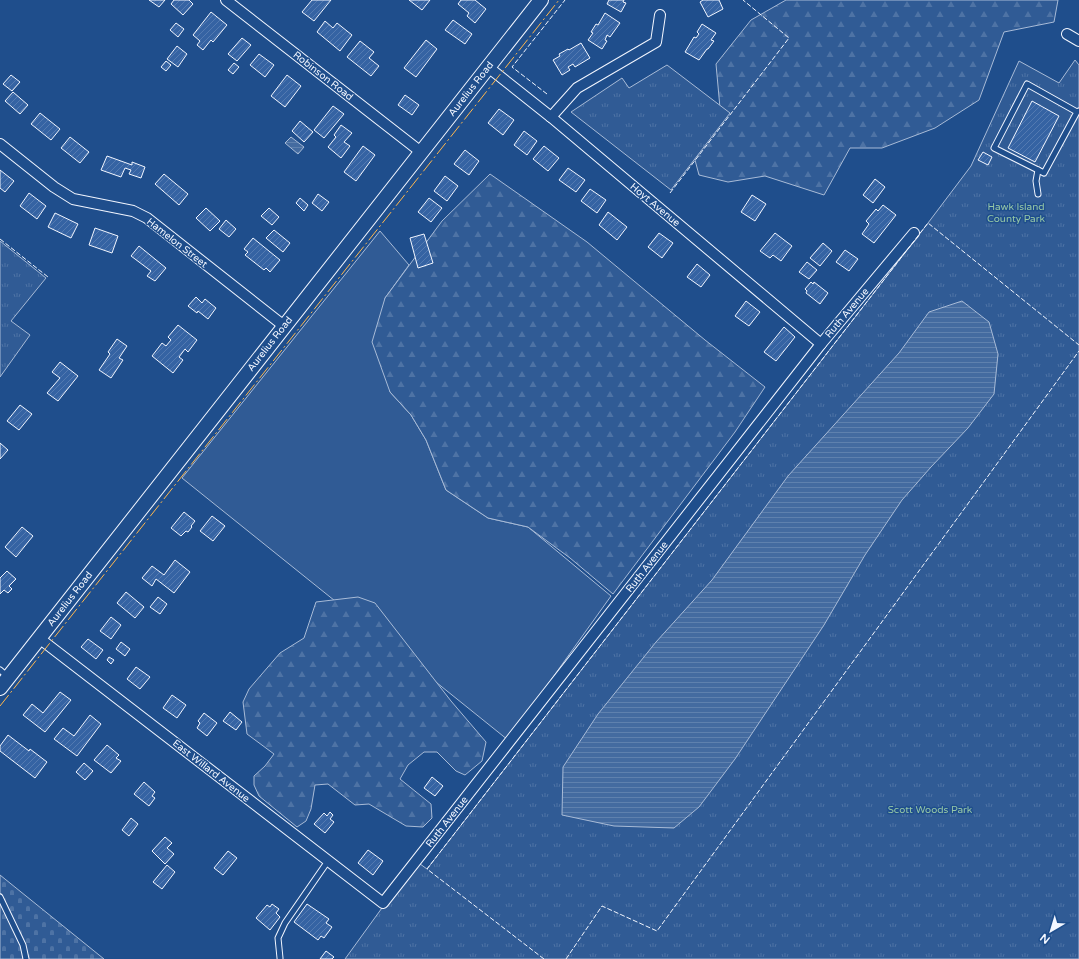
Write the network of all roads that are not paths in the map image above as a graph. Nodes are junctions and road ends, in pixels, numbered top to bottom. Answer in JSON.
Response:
{"nodes":[{"id":1,"x":226,"y":0,"type":"edge"},
{"id":2,"x":541,"y":0,"type":"edge"},
{"id":3,"x":660,"y":15,"type":"dead end"},
{"id":4,"x":1067,"y":34,"type":"dead end"},
{"id":5,"x":1079,"y":41,"type":"edge"},
{"id":6,"x":488,"y":67,"type":"junction"},
{"id":7,"x":1078,"y":112,"type":"edge"},
{"id":8,"x":551,"y":117,"type":"junction"},
{"id":9,"x":0,"y":144,"type":"edge"},
{"id":10,"x":421,"y":152,"type":"junction"},
{"id":11,"x":1038,"y":170,"type":"junction"},
{"id":12,"x":1038,"y":194,"type":"dead end"},
{"id":13,"x":914,"y":233,"type":"dead end"},
{"id":14,"x":284,"y":326,"type":"junction"},
{"id":15,"x":821,"y":344,"type":"junction"},
{"id":16,"x":39,"y":638,"type":"junction"},
{"id":17,"x":3,"y":678,"type":"edge"},
{"id":18,"x":328,"y":861,"type":"junction"},
{"id":19,"x":0,"y":898,"type":"edge"},
{"id":20,"x":383,"y":904,"type":"joint"},
{"id":21,"x":280,"y":958,"type":"dead end"},
{"id":22,"x":26,"y":959,"type":"edge"}],
"edges":[{"from":1,"to":10,"type":"street","name":"Robinson Road"},
{"from":2,"to":6,"type":"street","name":"Aurelius Road"},
{"from":3,"to":8,"type":"street"},
{"from":4,"to":5,"type":"street"},
{"from":6,"to":8,"type":"street","name":"Hoyt Avenue"},
{"from":6,"to":10,"type":"street","name":"Aurelius Road"},
{"from":7,"to":11,"type":"lane"},
{"from":7,"to":11,"type":"lane"},
{"from":8,"to":15,"type":"street","name":"Hoyt Avenue"},
{"from":9,"to":14,"type":"street","name":"Hamelon Street"},
{"from":10,"to":14,"type":"street","name":"Aurelius Road"},
{"from":11,"to":12,"type":"lane"},
{"from":13,"to":15,"type":"street","name":"Ruth Avenue"},
{"from":14,"to":16,"type":"street","name":"Aurelius Road"},
{"from":15,"to":20,"type":"street","name":"Ruth Avenue"},
{"from":16,"to":17,"type":"street","name":"Aurelius Road"},
{"from":16,"to":18,"type":"street","name":"East Willard Avenue"},
{"from":18,"to":20,"type":"street","name":"East Willard Avenue"},
{"from":18,"to":21,"type":"lane"},
{"from":19,"to":22,"type":"lane"}]}
